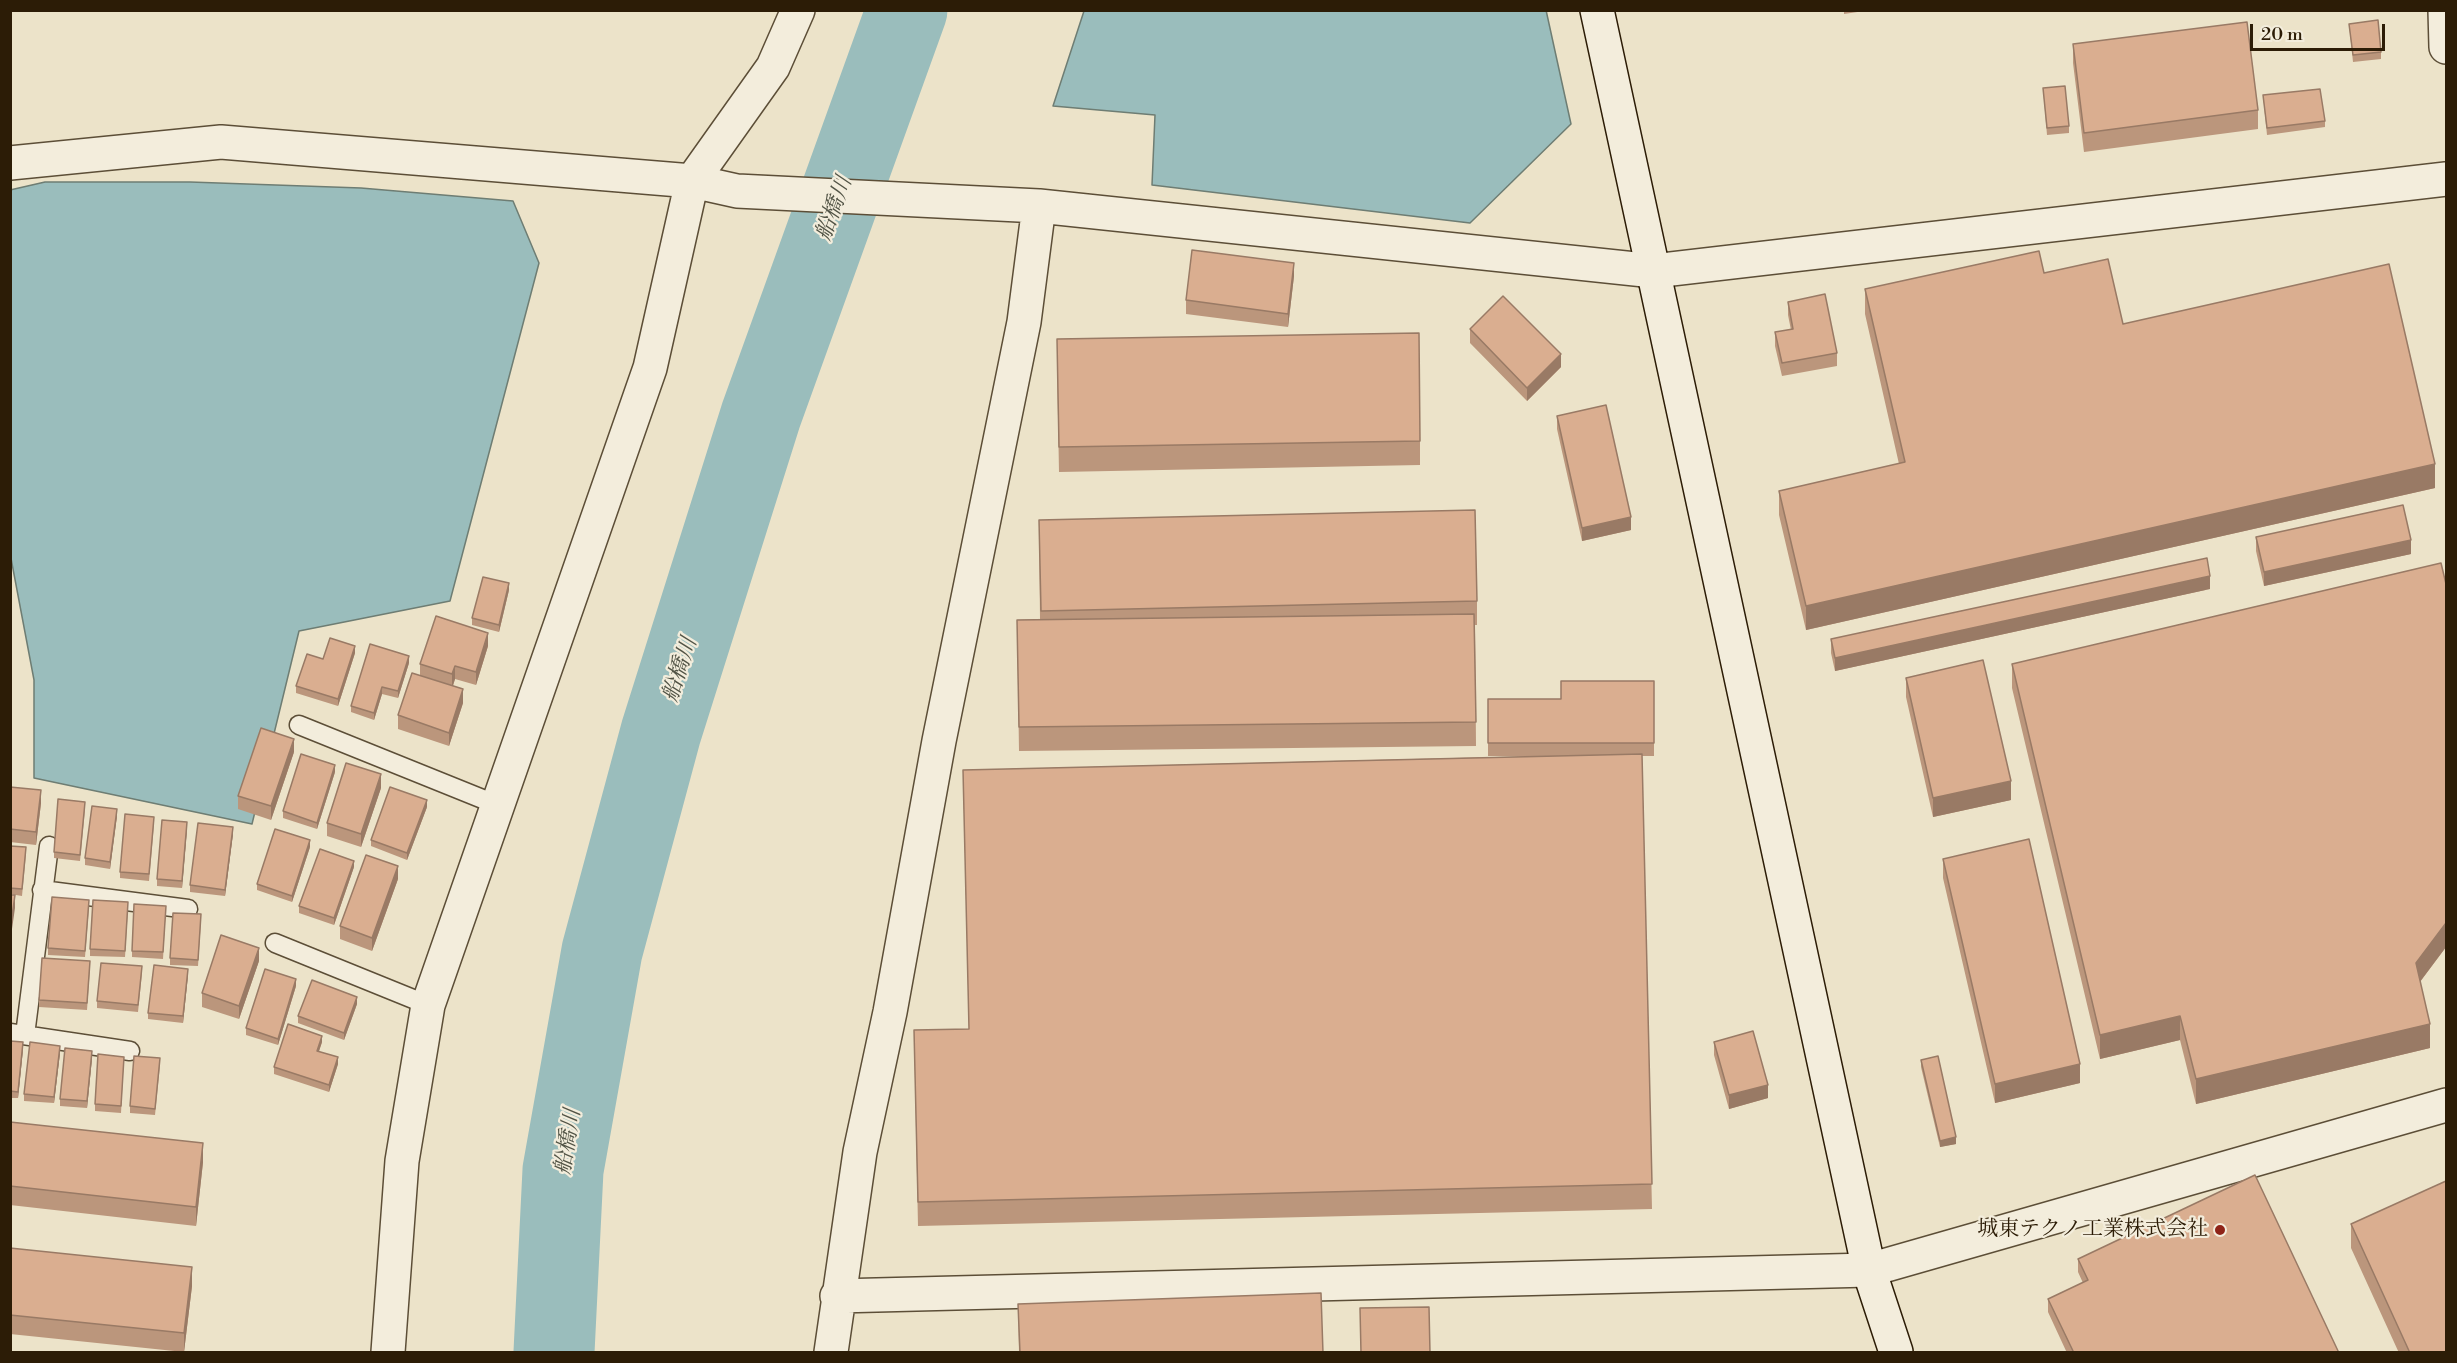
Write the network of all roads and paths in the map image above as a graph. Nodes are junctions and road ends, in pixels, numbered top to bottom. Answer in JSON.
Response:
{"nodes":[{"id":1,"x":798,"y":10,"type":"edge"},
{"id":2,"x":1597,"y":10,"type":"edge"},
{"id":3,"x":2445,"y":10,"type":"edge"},
{"id":4,"x":2446,"y":47,"type":"edge"},
{"id":5,"x":10,"y":163,"type":"edge"},
{"id":6,"x":2446,"y":179,"type":"edge"},
{"id":7,"x":692,"y":181,"type":"junction"},
{"id":8,"x":1039,"y":206,"type":"junction"},
{"id":9,"x":1654,"y":271,"type":"junction"},
{"id":10,"x":299,"y":725,"type":"dead end"},
{"id":11,"x":500,"y":806,"type":"junction"},
{"id":12,"x":49,"y":846,"type":"dead end"},
{"id":13,"x":42,"y":890,"type":"junction"},
{"id":14,"x":188,"y":909,"type":"dead end"},
{"id":15,"x":275,"y":943,"type":"dead end"},
{"id":16,"x":428,"y":1005,"type":"junction"},
{"id":17,"x":18,"y":1034,"type":"edge"},
{"id":18,"x":130,"y":1051,"type":"dead end"},
{"id":19,"x":2446,"y":1105,"type":"edge"},
{"id":20,"x":1869,"y":1270,"type":"junction"},
{"id":21,"x":837,"y":1296,"type":"junction"},
{"id":22,"x":388,"y":1353,"type":"edge"},
{"id":23,"x":831,"y":1353,"type":"edge"},
{"id":24,"x":1896,"y":1353,"type":"edge"}],
"edges":[{"from":1,"to":7,"type":"street"},
{"from":2,"to":9,"type":"street"},
{"from":3,"to":4,"type":"street"},
{"from":5,"to":7,"type":"street"},
{"from":6,"to":9,"type":"street"},
{"from":7,"to":8,"type":"street"},
{"from":7,"to":11,"type":"street"},
{"from":8,"to":9,"type":"street"},
{"from":8,"to":21,"type":"street"},
{"from":9,"to":20,"type":"street"},
{"from":10,"to":11,"type":"lane"},
{"from":11,"to":16,"type":"street"},
{"from":12,"to":13,"type":"lane"},
{"from":13,"to":14,"type":"lane"},
{"from":13,"to":17,"type":"lane"},
{"from":15,"to":16,"type":"lane"},
{"from":16,"to":22,"type":"street"},
{"from":17,"to":18,"type":"lane"},
{"from":19,"to":20,"type":"street"},
{"from":20,"to":21,"type":"street"},
{"from":20,"to":24,"type":"street"},
{"from":21,"to":23,"type":"street"}]}
